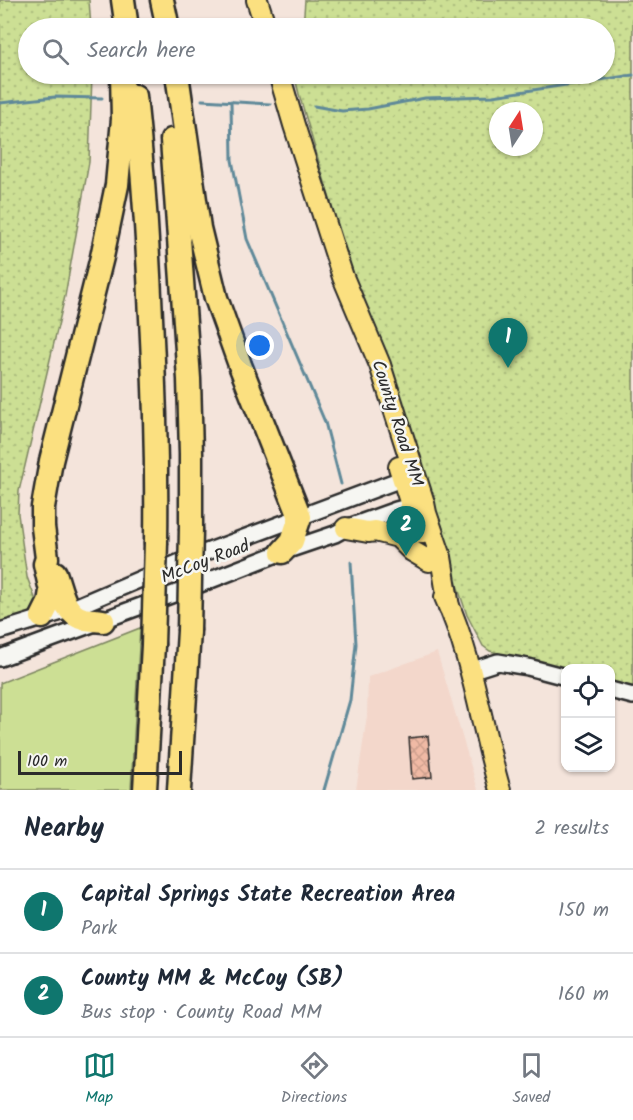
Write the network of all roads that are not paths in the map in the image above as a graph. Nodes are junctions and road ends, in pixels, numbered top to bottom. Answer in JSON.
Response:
{"nodes":[{"id":1,"x":117,"y":0,"type":"edge"},
{"id":2,"x":123,"y":0,"type":"edge"},
{"id":3,"x":157,"y":0,"type":"edge"},
{"id":4,"x":162,"y":0,"type":"edge"},
{"id":5,"x":257,"y":0,"type":"edge"},
{"id":6,"x":119,"y":18,"type":"edge"},
{"id":7,"x":126,"y":18,"type":"edge"},
{"id":8,"x":159,"y":18,"type":"edge"},
{"id":9,"x":166,"y":18,"type":"edge"},
{"id":10,"x":263,"y":18,"type":"edge"},
{"id":11,"x":122,"y":84,"type":"edge"},
{"id":12,"x":133,"y":84,"type":"edge"},
{"id":13,"x":166,"y":84,"type":"edge"},
{"id":14,"x":178,"y":84,"type":"edge"},
{"id":15,"x":282,"y":84,"type":"edge"},
{"id":16,"x":409,"y":476,"type":"junction"},
{"id":17,"x":417,"y":504,"type":"junction"},
{"id":18,"x":300,"y":517,"type":"junction"},
{"id":19,"x":346,"y":528,"type":"junction"},
{"id":20,"x":282,"y":552,"type":"junction"},
{"id":21,"x":47,"y":558,"type":"junction"},
{"id":22,"x":429,"y":561,"type":"junction"},
{"id":23,"x":450,"y":607,"type":"junction"},
{"id":24,"x":68,"y":610,"type":"junction"},
{"id":25,"x":42,"y":617,"type":"junction"},
{"id":26,"x":103,"y":621,"type":"junction"},
{"id":27,"x":0,"y":631,"type":"edge"},
{"id":28,"x":0,"y":658,"type":"edge"},
{"id":29,"x":470,"y":671,"type":"junction"},
{"id":30,"x":561,"y":676,"type":"edge"},
{"id":31,"x":615,"y":691,"type":"edge"},
{"id":32,"x":633,"y":696,"type":"edge"},
{"id":33,"x":145,"y":790,"type":"edge"},
{"id":34,"x":178,"y":790,"type":"edge"},
{"id":35,"x":500,"y":790,"type":"edge"}],
"edges":[{"from":1,"to":6,"type":"highway"},
{"from":2,"to":7,"type":"highway"},
{"from":3,"to":8,"type":"highway"},
{"from":4,"to":9,"type":"highway"},
{"from":5,"to":10,"type":"main road"},
{"from":11,"to":21,"type":"highway"},
{"from":12,"to":33,"type":"highway","bridge":true},
{"from":13,"to":34,"type":"highway","bridge":true},
{"from":14,"to":18,"type":"highway"},
{"from":15,"to":16,"type":"main road","name":"County Road MM"},
{"from":16,"to":17,"type":"main road","name":"County Road MM"},
{"from":16,"to":18,"type":"street","name":"McCoy Road"},
{"from":17,"to":19,"type":"street","name":"McCoy Road"},
{"from":17,"to":22,"type":"main road","name":"County Road MM"},
{"from":17,"to":23,"type":"main road","name":"County Road MM"},
{"from":18,"to":20,"type":"highway"},
{"from":18,"to":24,"type":"street","name":"McCoy Road"},
{"from":19,"to":20,"type":"street","name":"McCoy Road"},
{"from":19,"to":22,"type":"main road"},
{"from":20,"to":26,"type":"street","name":"McCoy Road"},
{"from":21,"to":24,"type":"highway"},
{"from":21,"to":25,"type":"highway"},
{"from":22,"to":23,"type":"main road","name":"County Road MM"},
{"from":23,"to":29,"type":"main road","name":"County Road MM"},
{"from":24,"to":25,"type":"street","name":"McCoy Road"},
{"from":24,"to":26,"type":"highway"},
{"from":25,"to":27,"type":"street","name":"McCoy Road"},
{"from":26,"to":28,"type":"street","name":"McCoy Road"},
{"from":29,"to":30,"type":"street"},
{"from":29,"to":35,"type":"main road","name":"County Road MM"},
{"from":31,"to":32,"type":"street"}]}
